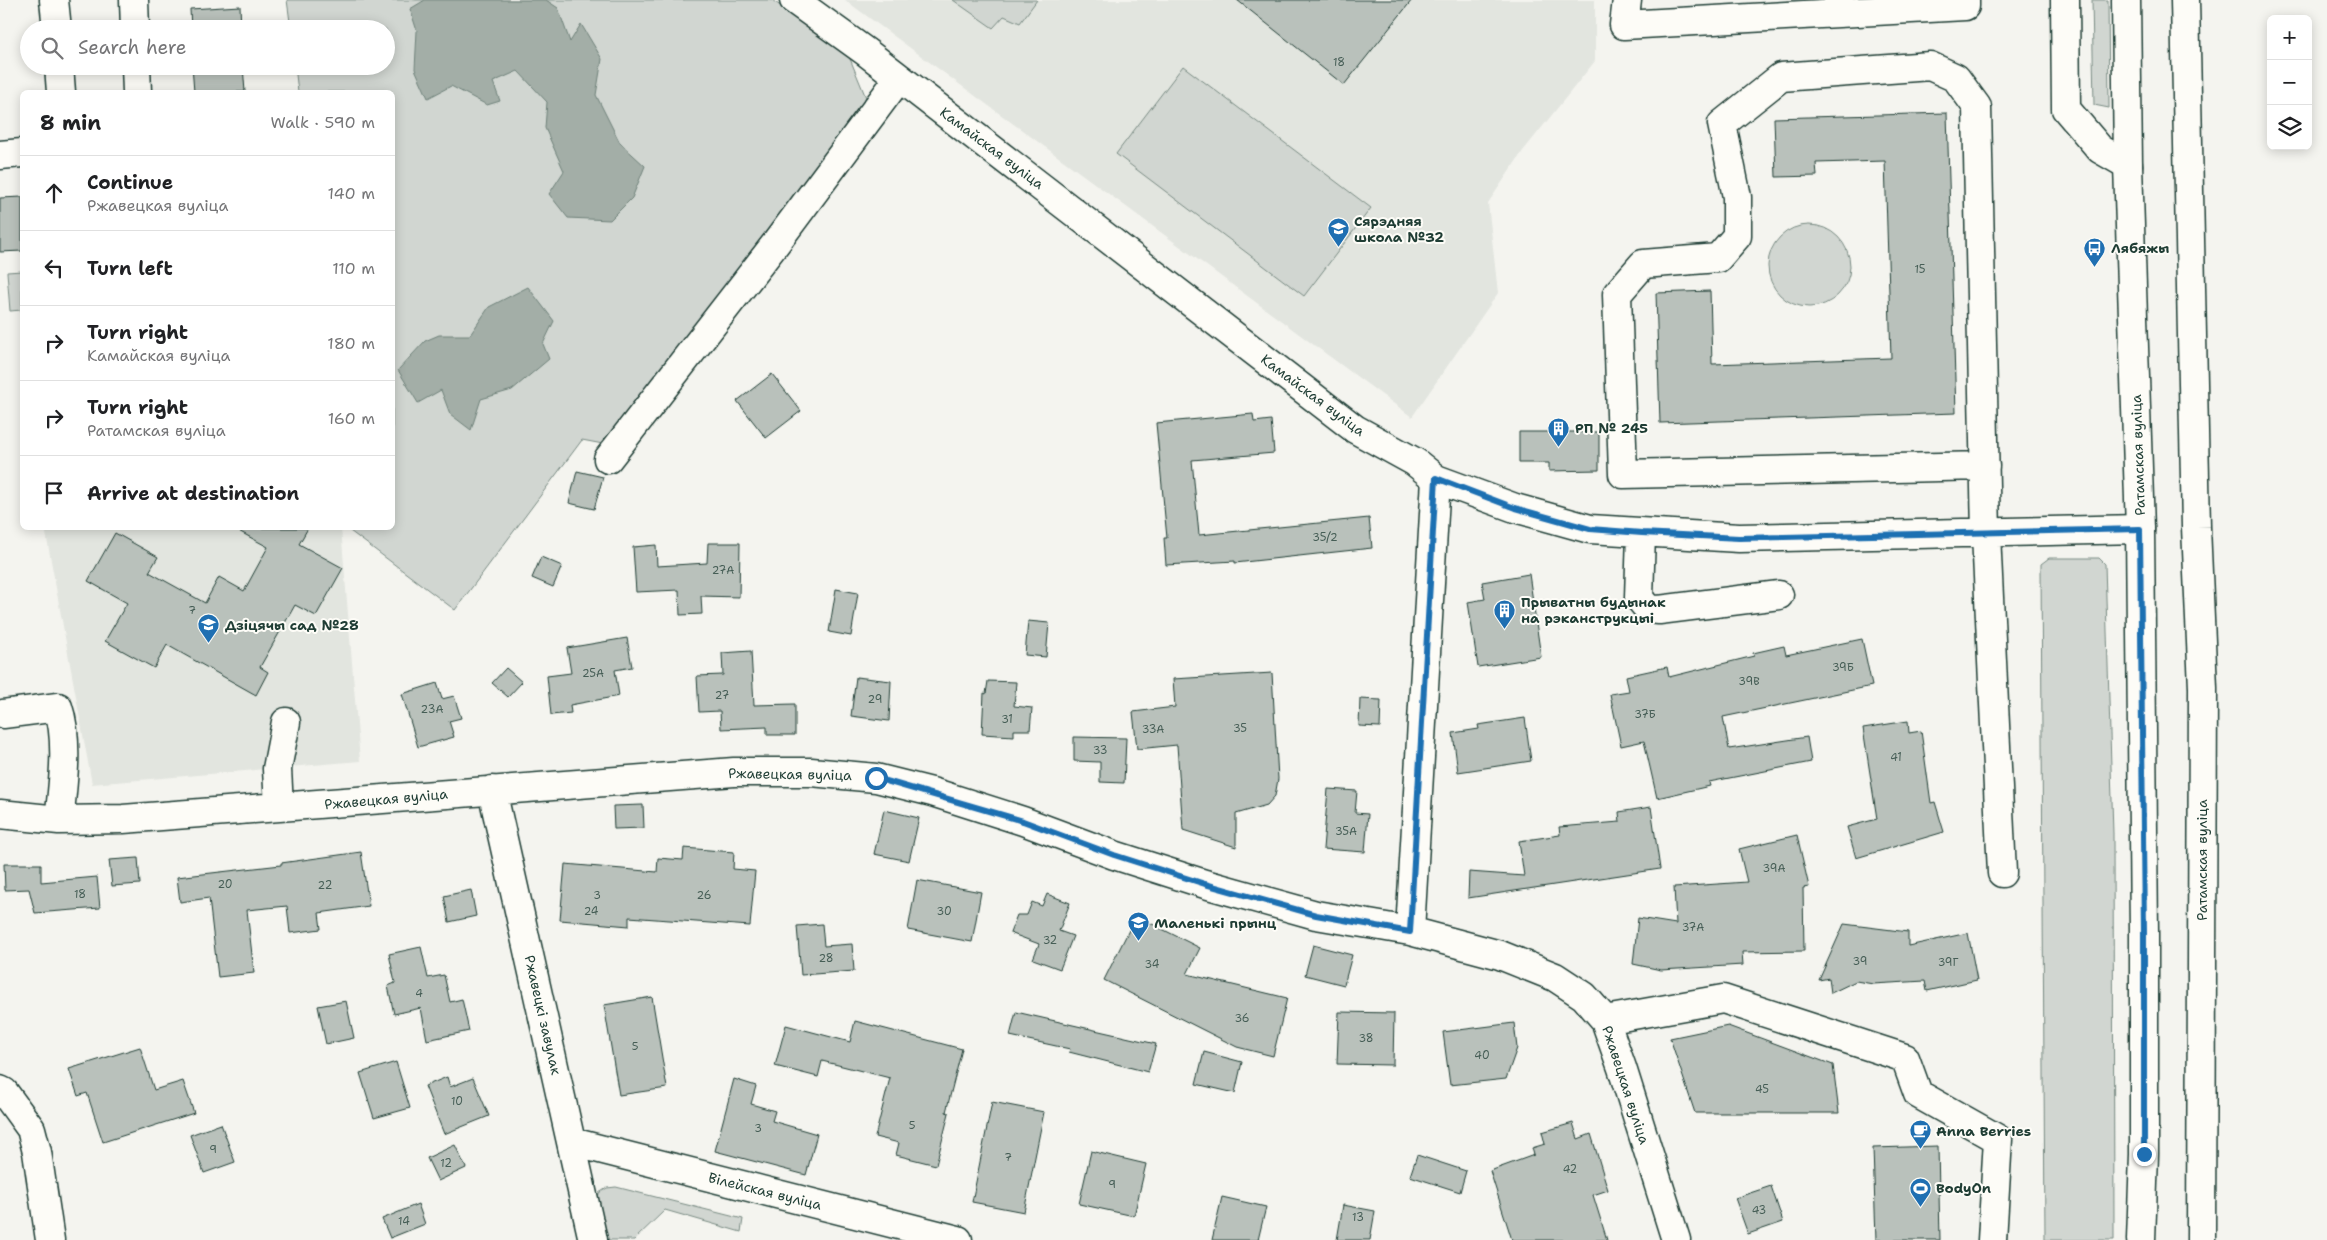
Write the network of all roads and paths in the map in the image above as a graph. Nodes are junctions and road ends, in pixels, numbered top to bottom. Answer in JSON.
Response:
{"nodes":[{"id":1,"x":54,"y":0,"type":"edge"},
{"id":2,"x":134,"y":0,"type":"edge"},
{"id":3,"x":794,"y":0,"type":"edge"},
{"id":4,"x":1627,"y":0,"type":"edge"},
{"id":5,"x":1964,"y":0,"type":"edge"},
{"id":6,"x":2065,"y":0,"type":"edge"},
{"id":7,"x":2126,"y":0,"type":"edge"},
{"id":8,"x":2185,"y":0,"type":"edge"},
{"id":9,"x":55,"y":20,"type":"edge"},
{"id":10,"x":135,"y":20,"type":"edge"},
{"id":11,"x":60,"y":75,"type":"edge"},
{"id":12,"x":136,"y":75,"type":"edge"},
{"id":13,"x":899,"y":78,"type":"junction"},
{"id":14,"x":62,"y":90,"type":"edge"},
{"id":15,"x":137,"y":90,"type":"edge"},
{"id":16,"x":20,"y":153,"type":"edge"},
{"id":17,"x":0,"y":155,"type":"edge"},
{"id":18,"x":2128,"y":165,"type":"junction"},
{"id":19,"x":608,"y":459,"type":"dead end"},
{"id":20,"x":1985,"y":466,"type":"junction"},
{"id":21,"x":1436,"y":478,"type":"junction"},
{"id":22,"x":2140,"y":529,"type":"junction"},
{"id":23,"x":1642,"y":533,"type":"junction"},
{"id":24,"x":1986,"y":534,"type":"junction"},
{"id":25,"x":1779,"y":595,"type":"dead end"},
{"id":26,"x":1,"y":710,"type":"edge"},
{"id":27,"x":286,"y":722,"type":"dead end"},
{"id":28,"x":492,"y":790,"type":"junction"},
{"id":29,"x":279,"y":807,"type":"junction"},
{"id":30,"x":0,"y":814,"type":"edge"},
{"id":31,"x":59,"y":820,"type":"junction"},
{"id":32,"x":2002,"y":873,"type":"dead end"},
{"id":33,"x":1410,"y":932,"type":"junction"},
{"id":34,"x":1605,"y":1020,"type":"junction"},
{"id":35,"x":0,"y":1090,"type":"edge"},
{"id":36,"x":572,"y":1142,"type":"junction"},
{"id":37,"x":50,"y":1240,"type":"edge"},
{"id":38,"x":592,"y":1240,"type":"edge"},
{"id":39,"x":958,"y":1240,"type":"edge"},
{"id":40,"x":1676,"y":1240,"type":"edge"},
{"id":41,"x":1992,"y":1240,"type":"edge"},
{"id":42,"x":2141,"y":1240,"type":"edge"},
{"id":43,"x":2201,"y":1240,"type":"edge"}],
"edges":[{"from":1,"to":9,"type":"street"},
{"from":2,"to":10,"type":"street"},
{"from":3,"to":13,"type":"street","name":"Камайская вуліца"},
{"from":4,"to":5,"type":"street"},
{"from":6,"to":18,"type":"street"},
{"from":7,"to":18,"type":"street","name":"Ратамская вуліца"},
{"from":8,"to":43,"type":"street","name":"Ратамская вуліца"},
{"from":11,"to":14,"type":"street"},
{"from":12,"to":15,"type":"street"},
{"from":13,"to":19,"type":"street"},
{"from":13,"to":21,"type":"street","name":"Камайская вуліца"},
{"from":16,"to":17,"type":"street"},
{"from":18,"to":22,"type":"street","name":"Ратамская вуліца"},
{"from":20,"to":20,"type":"street"},
{"from":20,"to":24,"type":"street"},
{"from":21,"to":23,"type":"street","name":"Камайская вуліца"},
{"from":21,"to":33,"type":"street"},
{"from":22,"to":24,"type":"street","name":"Камайская вуліца"},
{"from":22,"to":42,"type":"street","name":"Ратамская вуліца"},
{"from":23,"to":24,"type":"street","name":"Камайская вуліца"},
{"from":23,"to":25,"type":"street"},
{"from":24,"to":32,"type":"street"},
{"from":26,"to":31,"type":"street"},
{"from":27,"to":29,"type":"street"},
{"from":28,"to":29,"type":"street","name":"Ржавецкая вуліца"},
{"from":28,"to":33,"type":"street","name":"Ржавецкая вуліца"},
{"from":28,"to":36,"type":"street","name":"Ржавецкі завулак"},
{"from":29,"to":31,"type":"street","name":"Ржавецкая вуліца"},
{"from":30,"to":31,"type":"street","name":"Ржавецкая вуліца"},
{"from":33,"to":34,"type":"street","name":"Ржавецкая вуліца"},
{"from":34,"to":40,"type":"street","name":"Ржавецкая вуліца"},
{"from":34,"to":41,"type":"street"},
{"from":35,"to":37,"type":"street"},
{"from":36,"to":38,"type":"street","name":"Ржавецкі завулак"},
{"from":36,"to":39,"type":"street","name":"Вілейская вуліца"}]}
